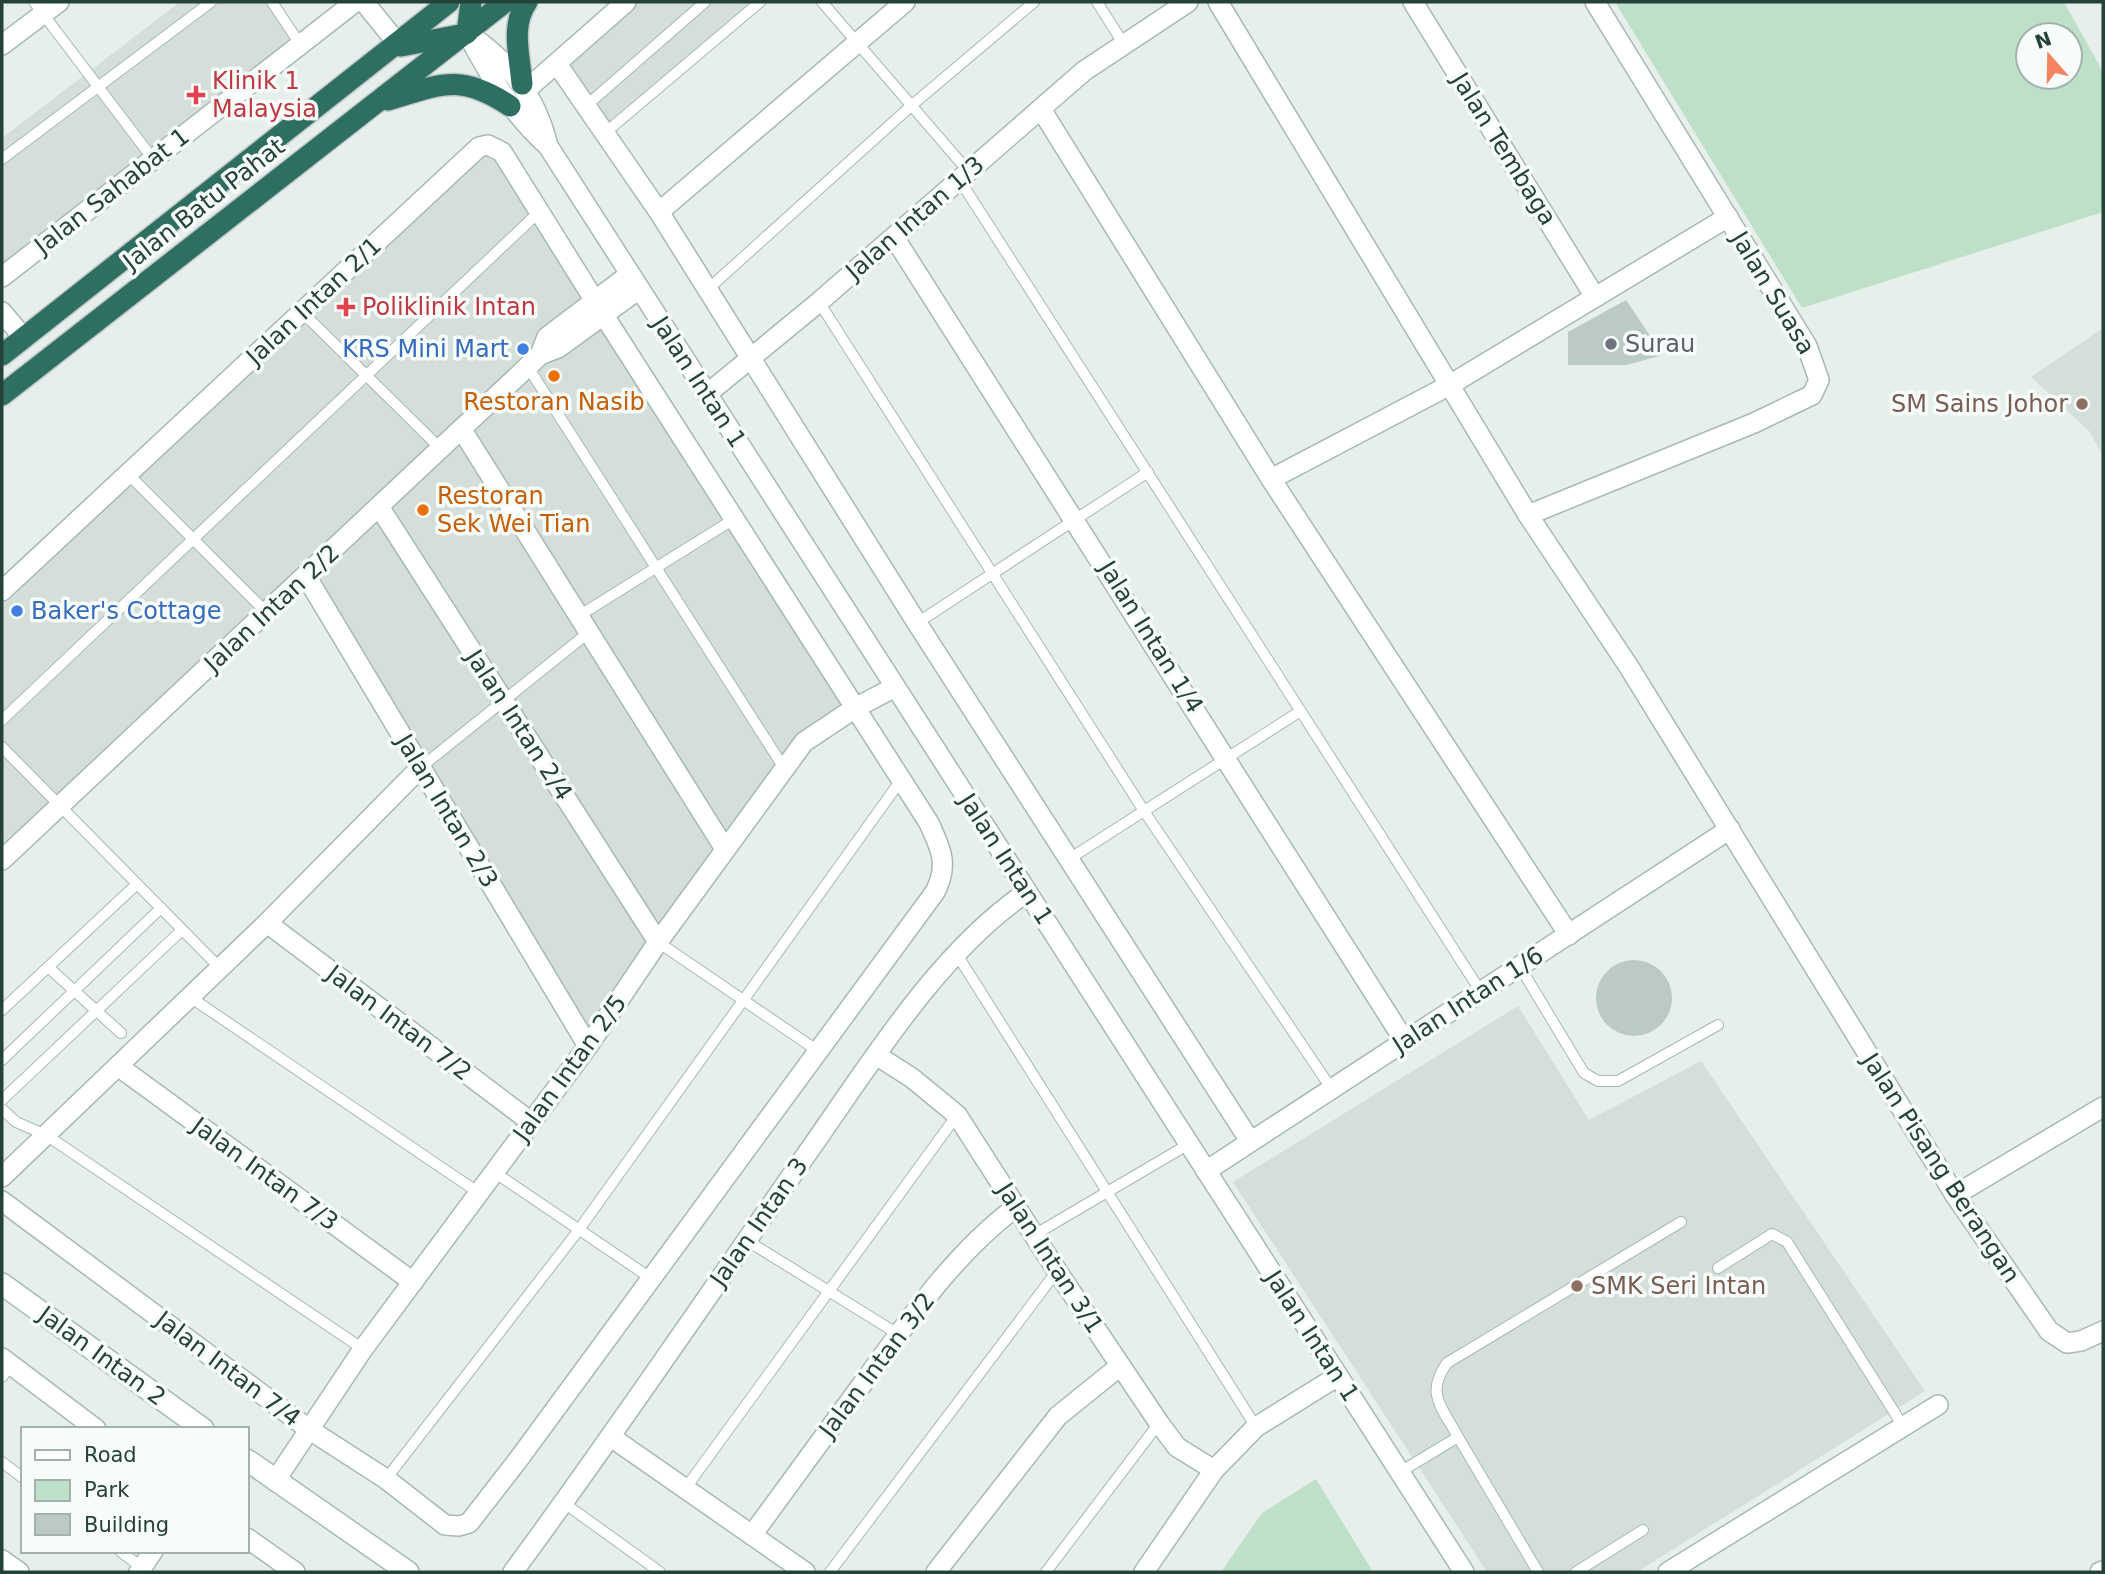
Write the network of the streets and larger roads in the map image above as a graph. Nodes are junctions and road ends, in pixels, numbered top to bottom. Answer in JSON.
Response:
{"nodes":[{"id":1,"x":59,"y":2,"type":"edge"},
{"id":2,"x":355,"y":2,"type":"edge"},
{"id":3,"x":364,"y":2,"type":"edge"},
{"id":4,"x":449,"y":2,"type":"edge"},
{"id":5,"x":471,"y":2,"type":"edge"},
{"id":6,"x":505,"y":2,"type":"edge"},
{"id":7,"x":527,"y":2,"type":"edge"},
{"id":8,"x":626,"y":2,"type":"edge"},
{"id":9,"x":905,"y":2,"type":"edge"},
{"id":10,"x":1188,"y":2,"type":"edge"},
{"id":11,"x":1218,"y":2,"type":"edge"},
{"id":12,"x":1413,"y":2,"type":"edge"},
{"id":13,"x":1595,"y":2,"type":"edge"},
{"id":14,"x":38,"y":8,"type":"edge"},
{"id":15,"x":467,"y":33,"type":"junction"},
{"id":16,"x":2,"y":45,"type":"edge"},
{"id":17,"x":395,"y":47,"type":"junction"},
{"id":18,"x":557,"y":64,"type":"junction"},
{"id":19,"x":524,"y":87,"type":"junction"},
{"id":20,"x":376,"y":104,"type":"junction"},
{"id":21,"x":510,"y":106,"type":"junction"},
{"id":22,"x":1041,"y":109,"type":"junction"},
{"id":23,"x":548,"y":146,"type":"junction"},
{"id":24,"x":659,"y":212,"type":"junction"},
{"id":25,"x":1728,"y":216,"type":"junction"},
{"id":26,"x":894,"y":237,"type":"junction"},
{"id":27,"x":2,"y":277,"type":"edge"},
{"id":28,"x":635,"y":282,"type":"junction"},
{"id":29,"x":1595,"y":297,"type":"junction"},
{"id":30,"x":599,"y":307,"type":"junction"},
{"id":31,"x":2,"y":312,"type":"edge"},
{"id":32,"x":23,"y":337,"type":"junction"},
{"id":33,"x":2,"y":355,"type":"edge"},
{"id":34,"x":750,"y":360,"type":"junction"},
{"id":35,"x":1448,"y":386,"type":"junction"},
{"id":36,"x":707,"y":394,"type":"junction"},
{"id":37,"x":2,"y":395,"type":"edge"},
{"id":38,"x":462,"y":430,"type":"junction"},
{"id":39,"x":1271,"y":479,"type":"junction"},
{"id":40,"x":380,"y":508,"type":"junction"},
{"id":41,"x":1528,"y":515,"type":"junction"},
{"id":42,"x":306,"y":576,"type":"junction"},
{"id":43,"x":2,"y":591,"type":"edge"},
{"id":44,"x":895,"y":687,"type":"junction"},
{"id":45,"x":855,"y":708,"type":"junction"},
{"id":46,"x":421,"y":768,"type":"junction"},
{"id":47,"x":1730,"y":829,"type":"junction"},
{"id":48,"x":725,"y":849,"type":"junction"},
{"id":49,"x":2,"y":860,"type":"edge"},
{"id":50,"x":1027,"y":892,"type":"junction"},
{"id":51,"x":267,"y":923,"type":"junction"},
{"id":52,"x":1569,"y":935,"type":"junction"},
{"id":53,"x":658,"y":942,"type":"junction"},
{"id":54,"x":1404,"y":1040,"type":"junction"},
{"id":55,"x":588,"y":1046,"type":"junction"},
{"id":56,"x":876,"y":1055,"type":"junction"},
{"id":57,"x":118,"y":1066,"type":"junction"},
{"id":58,"x":2103,"y":1107,"type":"edge"},
{"id":59,"x":531,"y":1122,"type":"junction"},
{"id":60,"x":1251,"y":1141,"type":"junction"},
{"id":61,"x":1206,"y":1171,"type":"junction"},
{"id":62,"x":2,"y":1178,"type":"edge"},
{"id":63,"x":1955,"y":1195,"type":"junction"},
{"id":64,"x":2,"y":1201,"type":"edge"},
{"id":65,"x":1016,"y":1207,"type":"junction"},
{"id":66,"x":413,"y":1282,"type":"junction"},
{"id":67,"x":2,"y":1284,"type":"edge"},
{"id":68,"x":2103,"y":1331,"type":"edge"},
{"id":69,"x":1120,"y":1366,"type":"junction"},
{"id":70,"x":5,"y":1367,"type":"edge"},
{"id":71,"x":1338,"y":1376,"type":"junction"},
{"id":72,"x":1938,"y":1405,"type":"dead end"},
{"id":73,"x":93,"y":1427,"type":"edge"},
{"id":74,"x":200,"y":1427,"type":"edge"},
{"id":75,"x":310,"y":1430,"type":"junction"},
{"id":76,"x":611,"y":1437,"type":"junction"},
{"id":77,"x":248,"y":1461,"type":"edge"},
{"id":78,"x":1214,"y":1471,"type":"junction"},
{"id":79,"x":275,"y":1481,"type":"junction"},
{"id":80,"x":459,"y":1526,"type":"joint"},
{"id":81,"x":752,"y":1535,"type":"junction"},
{"id":82,"x":248,"y":1539,"type":"edge"},
{"id":83,"x":152,"y":1553,"type":"edge"},
{"id":84,"x":2,"y":1560,"type":"edge"},
{"id":85,"x":143,"y":1571,"type":"edge"},
{"id":86,"x":19,"y":1572,"type":"edge"},
{"id":87,"x":295,"y":1572,"type":"edge"},
{"id":88,"x":408,"y":1572,"type":"edge"},
{"id":89,"x":514,"y":1572,"type":"edge"},
{"id":90,"x":805,"y":1572,"type":"edge"},
{"id":91,"x":936,"y":1572,"type":"edge"},
{"id":92,"x":1144,"y":1572,"type":"edge"},
{"id":93,"x":1464,"y":1572,"type":"edge"},
{"id":94,"x":1668,"y":1572,"type":"edge"}],
"edges":[{"from":1,"to":14,"type":"street"},
{"from":2,"to":27,"type":"street","name":"Jalan Sahabat 1"},
{"from":3,"to":17,"type":"street"},
{"from":4,"to":17,"type":"highway","name":"Jalan Batu Pahat"},
{"from":5,"to":15,"type":"highway"},
{"from":6,"to":15,"type":"highway","name":"Jalan Batu Pahat"},
{"from":7,"to":19,"type":"highway"},
{"from":8,"to":18,"type":"street"},
{"from":9,"to":24,"type":"street"},
{"from":10,"to":22,"type":"street","name":"Jalan Intan 1/3"},
{"from":11,"to":35,"type":"street","name":"Jalan Pisang Berangan"},
{"from":12,"to":29,"type":"street","name":"Jalan Tembaga"},
{"from":13,"to":25,"type":"street","name":"Jalan Suasa"},
{"from":14,"to":16,"type":"street"},
{"from":15,"to":17,"type":"highway"},
{"from":15,"to":19,"type":"street","name":"Jalan Intan 1"},
{"from":15,"to":20,"type":"highway","name":"Jalan Batu Pahat"},
{"from":15,"to":21,"type":"street","name":"Jalan Intan 1"},
{"from":17,"to":32,"type":"highway","name":"Jalan Batu Pahat"},
{"from":18,"to":19,"type":"street"},
{"from":18,"to":24,"type":"street"},
{"from":19,"to":23,"type":"street","name":"Jalan Intan 1"},
{"from":20,"to":21,"type":"highway"},
{"from":20,"to":37,"type":"highway","name":"Jalan Batu Pahat"},
{"from":21,"to":23,"type":"street","name":"Jalan Intan 1"},
{"from":22,"to":26,"type":"street","name":"Jalan Intan 1/3"},
{"from":22,"to":39,"type":"street"},
{"from":23,"to":28,"type":"street","name":"Jalan Intan 1"},
{"from":24,"to":34,"type":"street"},
{"from":25,"to":29,"type":"street"},
{"from":25,"to":41,"type":"street","name":"Jalan Suasa"},
{"from":26,"to":34,"type":"street","name":"Jalan Intan 1/3"},
{"from":26,"to":54,"type":"street","name":"Jalan Intan 1/4"},
{"from":28,"to":30,"type":"street","name":"Jalan Intan 2/2"},
{"from":28,"to":36,"type":"street","name":"Jalan Intan 1"},
{"from":29,"to":35,"type":"street"},
{"from":30,"to":38,"type":"street","name":"Jalan Intan 2/2"},
{"from":30,"to":43,"type":"street","name":"Jalan Intan 2/1"},
{"from":30,"to":45,"type":"street","name":"Jalan Intan 1"},
{"from":31,"to":32,"type":"street"},
{"from":32,"to":33,"type":"highway","name":"Jalan Batu Pahat"},
{"from":34,"to":36,"type":"street","name":"Jalan Intan 1/3"},
{"from":34,"to":60,"type":"street"},
{"from":35,"to":39,"type":"street"},
{"from":35,"to":41,"type":"street","name":"Jalan Pisang Berangan"},
{"from":36,"to":44,"type":"street","name":"Jalan Intan 1"},
{"from":38,"to":40,"type":"street","name":"Jalan Intan 2/2"},
{"from":38,"to":48,"type":"street"},
{"from":39,"to":52,"type":"street"},
{"from":40,"to":42,"type":"street","name":"Jalan Intan 2/2"},
{"from":40,"to":53,"type":"street","name":"Jalan Intan 2/4"},
{"from":41,"to":47,"type":"street","name":"Jalan Pisang Berangan"},
{"from":42,"to":46,"type":"street","name":"Jalan Intan 2/3"},
{"from":42,"to":49,"type":"street","name":"Jalan Intan 2/2"},
{"from":44,"to":45,"type":"street","name":"Jalan Intan 2/5"},
{"from":44,"to":50,"type":"street","name":"Jalan Intan 1"},
{"from":45,"to":48,"type":"street","name":"Jalan Intan 2/5"},
{"from":45,"to":80,"type":"street","name":"Jalan Intan 1"},
{"from":46,"to":51,"type":"street"},
{"from":46,"to":55,"type":"street","name":"Jalan Intan 2/3"},
{"from":47,"to":52,"type":"street","name":"Jalan Intan 1/6"},
{"from":47,"to":63,"type":"street","name":"Jalan Pisang Berangan"},
{"from":48,"to":53,"type":"street","name":"Jalan Intan 2/5"},
{"from":50,"to":56,"type":"street","name":"Jalan Intan 3"},
{"from":50,"to":61,"type":"street","name":"Jalan Intan 1"},
{"from":51,"to":57,"type":"street"},
{"from":51,"to":59,"type":"street","name":"Jalan Intan 7/2"},
{"from":52,"to":54,"type":"street","name":"Jalan Intan 1/6"},
{"from":53,"to":55,"type":"street","name":"Jalan Intan 2/5"},
{"from":54,"to":60,"type":"street","name":"Jalan Intan 1/6"},
{"from":55,"to":59,"type":"street","name":"Jalan Intan 2/5"},
{"from":56,"to":65,"type":"street","name":"Jalan Intan 3/1"},
{"from":56,"to":76,"type":"street","name":"Jalan Intan 3"},
{"from":57,"to":62,"type":"street"},
{"from":57,"to":66,"type":"street","name":"Jalan Intan 7/3"},
{"from":58,"to":63,"type":"street"},
{"from":59,"to":66,"type":"street","name":"Jalan Intan 2/5"},
{"from":60,"to":61,"type":"street","name":"Jalan Intan 1/6"},
{"from":61,"to":71,"type":"street","name":"Jalan Intan 1"},
{"from":63,"to":68,"type":"street","name":"Jalan Pisang Berangan"},
{"from":64,"to":75,"type":"street","name":"Jalan Intan 7/4"},
{"from":65,"to":69,"type":"street","name":"Jalan Intan 3/1"},
{"from":65,"to":81,"type":"street","name":"Jalan Intan 3/2"},
{"from":66,"to":75,"type":"street","name":"Jalan Intan 2/5"},
{"from":67,"to":74,"type":"street","name":"Jalan Intan 2"},
{"from":69,"to":78,"type":"street","name":"Jalan Intan 3/1"},
{"from":69,"to":91,"type":"street"},
{"from":70,"to":73,"type":"street"},
{"from":71,"to":78,"type":"street"},
{"from":71,"to":93,"type":"street","name":"Jalan Intan 1"},
{"from":72,"to":94,"type":"street"},
{"from":75,"to":79,"type":"street","name":"Jalan Intan 2/5"},
{"from":75,"to":80,"type":"street","name":"Jalan Intan 7/4"},
{"from":76,"to":81,"type":"street"},
{"from":76,"to":89,"type":"street","name":"Jalan Intan 3"},
{"from":77,"to":79,"type":"street"},
{"from":78,"to":92,"type":"street"},
{"from":79,"to":88,"type":"street"},
{"from":81,"to":90,"type":"street"},
{"from":82,"to":87,"type":"street"},
{"from":83,"to":85,"type":"street"},
{"from":84,"to":86,"type":"street"}]}
